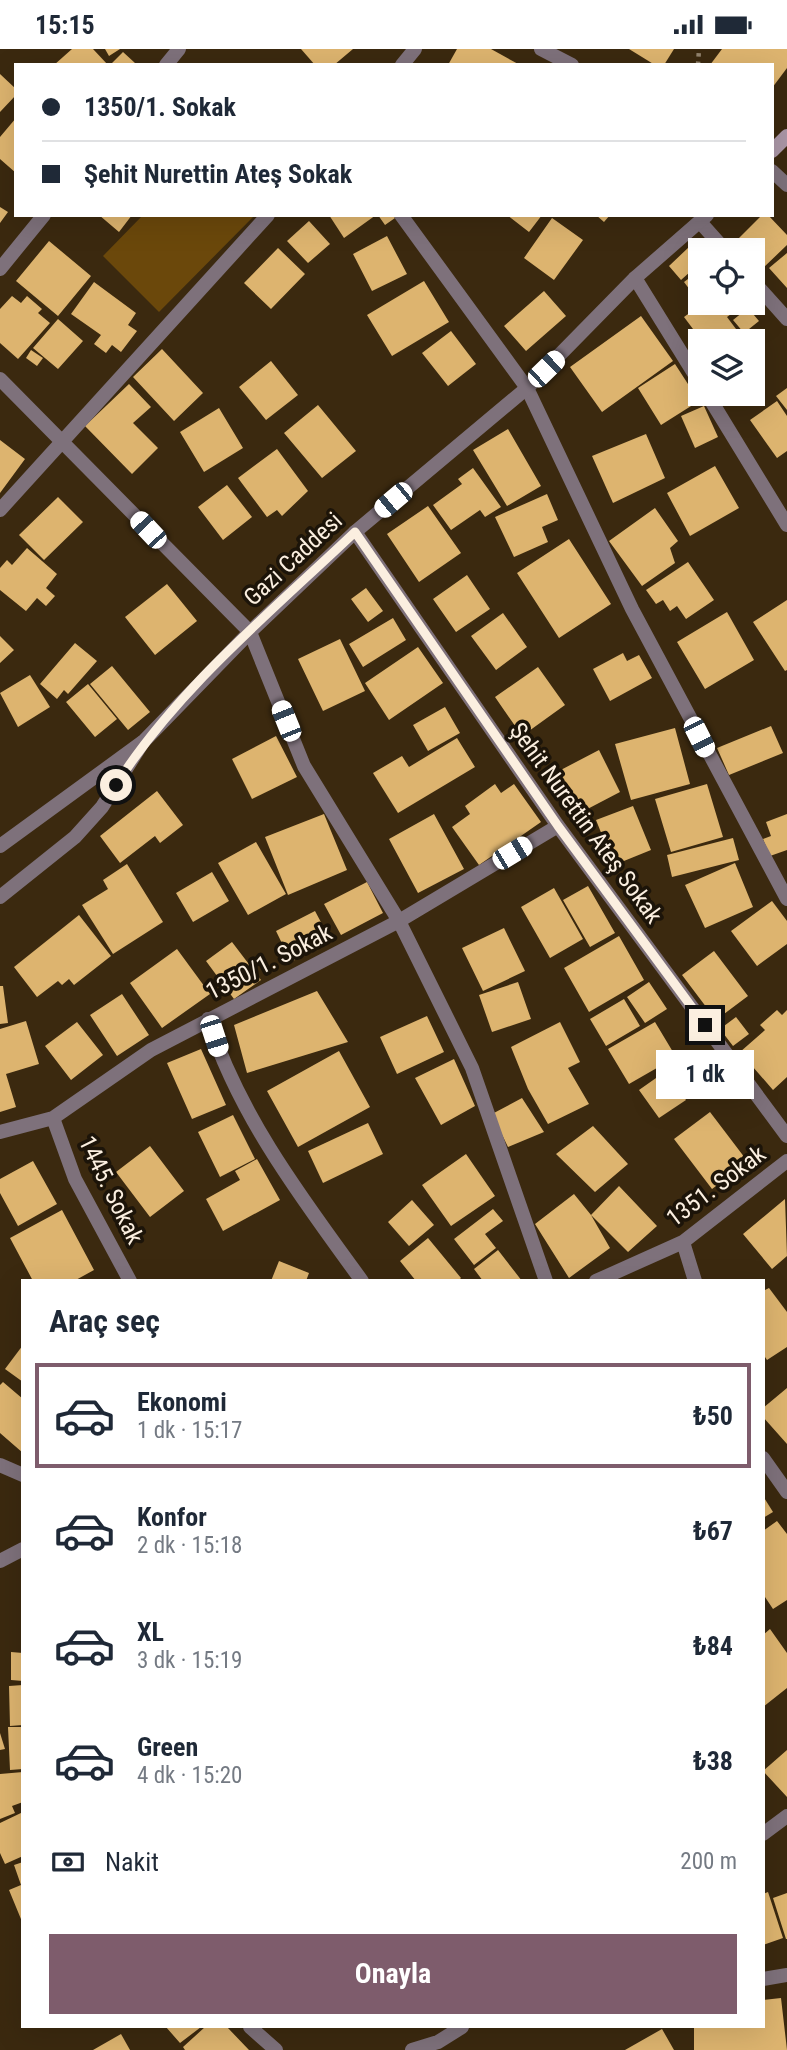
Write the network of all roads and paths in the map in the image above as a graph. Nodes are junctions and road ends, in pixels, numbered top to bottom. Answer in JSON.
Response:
{"nodes":[{"id":1,"x":179,"y":49,"type":"edge"},
{"id":2,"x":415,"y":49,"type":"edge"},
{"id":3,"x":541,"y":49,"type":"edge"},
{"id":4,"x":168,"y":63,"type":"edge"},
{"id":5,"x":404,"y":63,"type":"edge"},
{"id":6,"x":568,"y":63,"type":"edge"},
{"id":7,"x":787,"y":136,"type":"edge"},
{"id":8,"x":774,"y":150,"type":"edge"},
{"id":9,"x":774,"y":173,"type":"edge"},
{"id":10,"x":787,"y":185,"type":"edge"},
{"id":11,"x":42,"y":217,"type":"edge"},
{"id":12,"x":266,"y":217,"type":"edge"},
{"id":13,"x":402,"y":217,"type":"edge"},
{"id":14,"x":704,"y":219,"type":"edge"},
{"id":15,"x":717,"y":238,"type":"edge"},
{"id":16,"x":0,"y":269,"type":"edge"},
{"id":17,"x":635,"y":278,"type":"junction"},
{"id":18,"x":765,"y":294,"type":"edge"},
{"id":19,"x":787,"y":319,"type":"edge"},
{"id":20,"x":688,"y":364,"type":"edge"},
{"id":21,"x":0,"y":379,"type":"edge"},
{"id":22,"x":527,"y":388,"type":"junction"},
{"id":23,"x":714,"y":406,"type":"edge"},
{"id":24,"x":62,"y":439,"type":"junction"},
{"id":25,"x":0,"y":510,"type":"edge"},
{"id":26,"x":787,"y":525,"type":"edge"},
{"id":27,"x":355,"y":532,"type":"junction"},
{"id":28,"x":250,"y":632,"type":"junction"},
{"id":29,"x":144,"y":741,"type":"junction"},
{"id":30,"x":558,"y":826,"type":"junction"},
{"id":31,"x":0,"y":846,"type":"edge"},
{"id":32,"x":0,"y":897,"type":"edge"},
{"id":33,"x":787,"y":899,"type":"edge"},
{"id":34,"x":399,"y":921,"type":"junction"},
{"id":35,"x":208,"y":1019,"type":"junction"},
{"id":36,"x":53,"y":1118,"type":"junction"},
{"id":37,"x":0,"y":1132,"type":"edge"},
{"id":38,"x":787,"y":1136,"type":"edge"},
{"id":39,"x":787,"y":1161,"type":"edge"},
{"id":40,"x":683,"y":1243,"type":"junction"},
{"id":41,"x":129,"y":1279,"type":"edge"},
{"id":42,"x":361,"y":1279,"type":"edge"},
{"id":43,"x":545,"y":1279,"type":"edge"},
{"id":44,"x":601,"y":1279,"type":"edge"},
{"id":45,"x":694,"y":1279,"type":"edge"},
{"id":46,"x":765,"y":1461,"type":"edge"},
{"id":47,"x":0,"y":1465,"type":"edge"},
{"id":48,"x":21,"y":1474,"type":"edge"},
{"id":49,"x":787,"y":1492,"type":"edge"},
{"id":50,"x":21,"y":1550,"type":"edge"},
{"id":51,"x":0,"y":1560,"type":"edge"},
{"id":52,"x":787,"y":1816,"type":"edge"},
{"id":53,"x":765,"y":1830,"type":"edge"},
{"id":54,"x":787,"y":1975,"type":"edge"},
{"id":55,"x":765,"y":1979,"type":"edge"},
{"id":56,"x":251,"y":2028,"type":"edge"},
{"id":57,"x":460,"y":2028,"type":"edge"},
{"id":58,"x":440,"y":2046,"type":"edge"},
{"id":59,"x":276,"y":2050,"type":"edge"},
{"id":60,"x":412,"y":2050,"type":"edge"}],
"edges":[{"from":1,"to":4,"type":"street"},
{"from":2,"to":5,"type":"street"},
{"from":3,"to":6,"type":"street"},
{"from":7,"to":8,"type":"main road"},
{"from":9,"to":10,"type":"street"},
{"from":11,"to":16,"type":"street"},
{"from":12,"to":24,"type":"street"},
{"from":13,"to":22,"type":"street"},
{"from":14,"to":15,"type":"street"},
{"from":14,"to":17,"type":"street","name":"Gazi Caddesi"},
{"from":17,"to":20,"type":"street"},
{"from":17,"to":22,"type":"street","name":"Gazi Caddesi"},
{"from":18,"to":19,"type":"street"},
{"from":21,"to":24,"type":"street"},
{"from":22,"to":27,"type":"street","name":"Gazi Caddesi"},
{"from":22,"to":33,"type":"street"},
{"from":23,"to":26,"type":"street"},
{"from":24,"to":25,"type":"street"},
{"from":24,"to":28,"type":"street"},
{"from":27,"to":28,"type":"street","name":"Gazi Caddesi"},
{"from":27,"to":30,"type":"street","name":"Şehit Nurettin Ateş Sokak"},
{"from":28,"to":29,"type":"street","name":"Gazi Caddesi"},
{"from":28,"to":34,"type":"street"},
{"from":29,"to":31,"type":"street","name":"Gazi Caddesi"},
{"from":29,"to":32,"type":"street"},
{"from":30,"to":34,"type":"street","name":"1350/1. Sokak"},
{"from":30,"to":38,"type":"street","name":"Şehit Nurettin Ateş Sokak"},
{"from":34,"to":35,"type":"street","name":"1350/1. Sokak"},
{"from":34,"to":43,"type":"street"},
{"from":35,"to":36,"type":"street","name":"1350/1. Sokak"},
{"from":35,"to":42,"type":"street"},
{"from":36,"to":37,"type":"street","name":"1350/1. Sokak"},
{"from":36,"to":41,"type":"street","name":"1445. Sokak"},
{"from":39,"to":40,"type":"street","name":"1351. Sokak"},
{"from":40,"to":44,"type":"street","name":"1351. Sokak"},
{"from":40,"to":45,"type":"street"},
{"from":46,"to":49,"type":"street"},
{"from":47,"to":48,"type":"street"},
{"from":50,"to":51,"type":"street"},
{"from":52,"to":53,"type":"street"},
{"from":54,"to":55,"type":"street"},
{"from":56,"to":59,"type":"street"},
{"from":57,"to":58,"type":"street"},
{"from":58,"to":60,"type":"street"}]}
